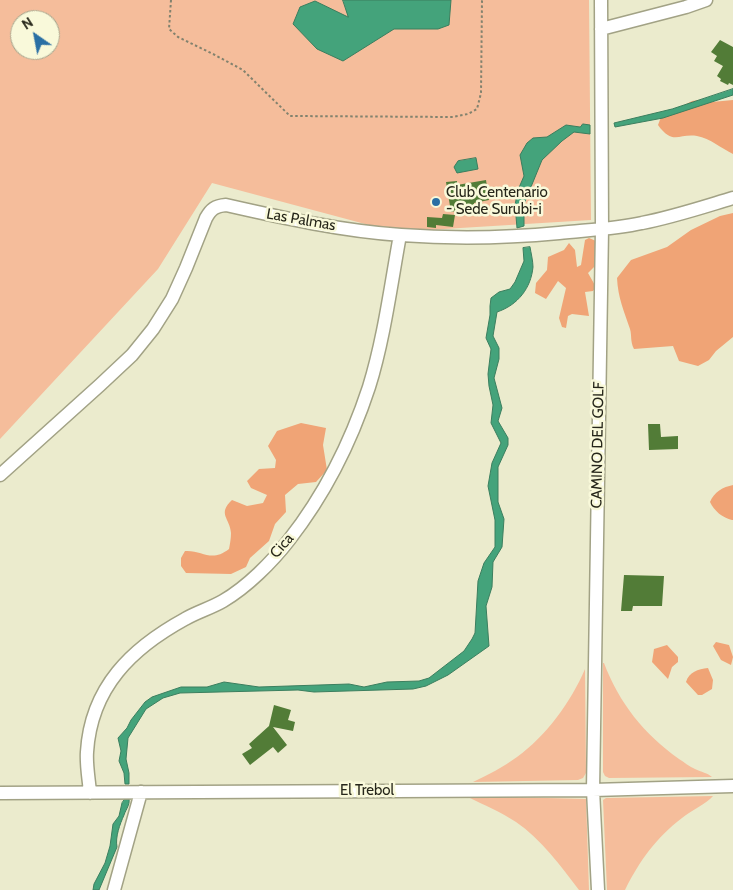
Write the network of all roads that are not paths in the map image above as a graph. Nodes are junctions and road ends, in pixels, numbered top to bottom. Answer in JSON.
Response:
{"nodes":[{"id":1,"x":601,"y":0,"type":"edge"},
{"id":2,"x":706,"y":0,"type":"edge"},
{"id":3,"x":600,"y":29,"type":"junction"},
{"id":4,"x":733,"y":198,"type":"edge"},
{"id":5,"x":602,"y":229,"type":"junction"},
{"id":6,"x":400,"y":235,"type":"junction"},
{"id":7,"x":0,"y":475,"type":"edge"},
{"id":8,"x":733,"y":786,"type":"edge"},
{"id":9,"x":594,"y":790,"type":"junction"},
{"id":10,"x":141,"y":792,"type":"junction"},
{"id":11,"x":0,"y":793,"type":"edge"},
{"id":12,"x":90,"y":793,"type":"junction"},
{"id":13,"x":114,"y":890,"type":"edge"},
{"id":14,"x":598,"y":890,"type":"edge"}],
"edges":[{"from":1,"to":3,"type":"street","name":"CAMINO DEL GOLF"},
{"from":2,"to":3,"type":"street"},
{"from":3,"to":5,"type":"street","name":"CAMINO DEL GOLF"},
{"from":4,"to":5,"type":"street","name":"Las Palmas"},
{"from":5,"to":6,"type":"street","name":"Las Palmas"},
{"from":5,"to":9,"type":"street","name":"CAMINO DEL GOLF"},
{"from":6,"to":7,"type":"street","name":"Las Palmas"},
{"from":6,"to":12,"type":"street","name":"Cica"},
{"from":8,"to":9,"type":"street","name":"El Trebol"},
{"from":9,"to":10,"type":"street","name":"El Trebol"},
{"from":9,"to":14,"type":"street","name":"CAMINO DEL GOLF"},
{"from":10,"to":12,"type":"street","name":"El Trebol"},
{"from":10,"to":13,"type":"street"},
{"from":11,"to":12,"type":"street","name":"El Trebol"}]}
